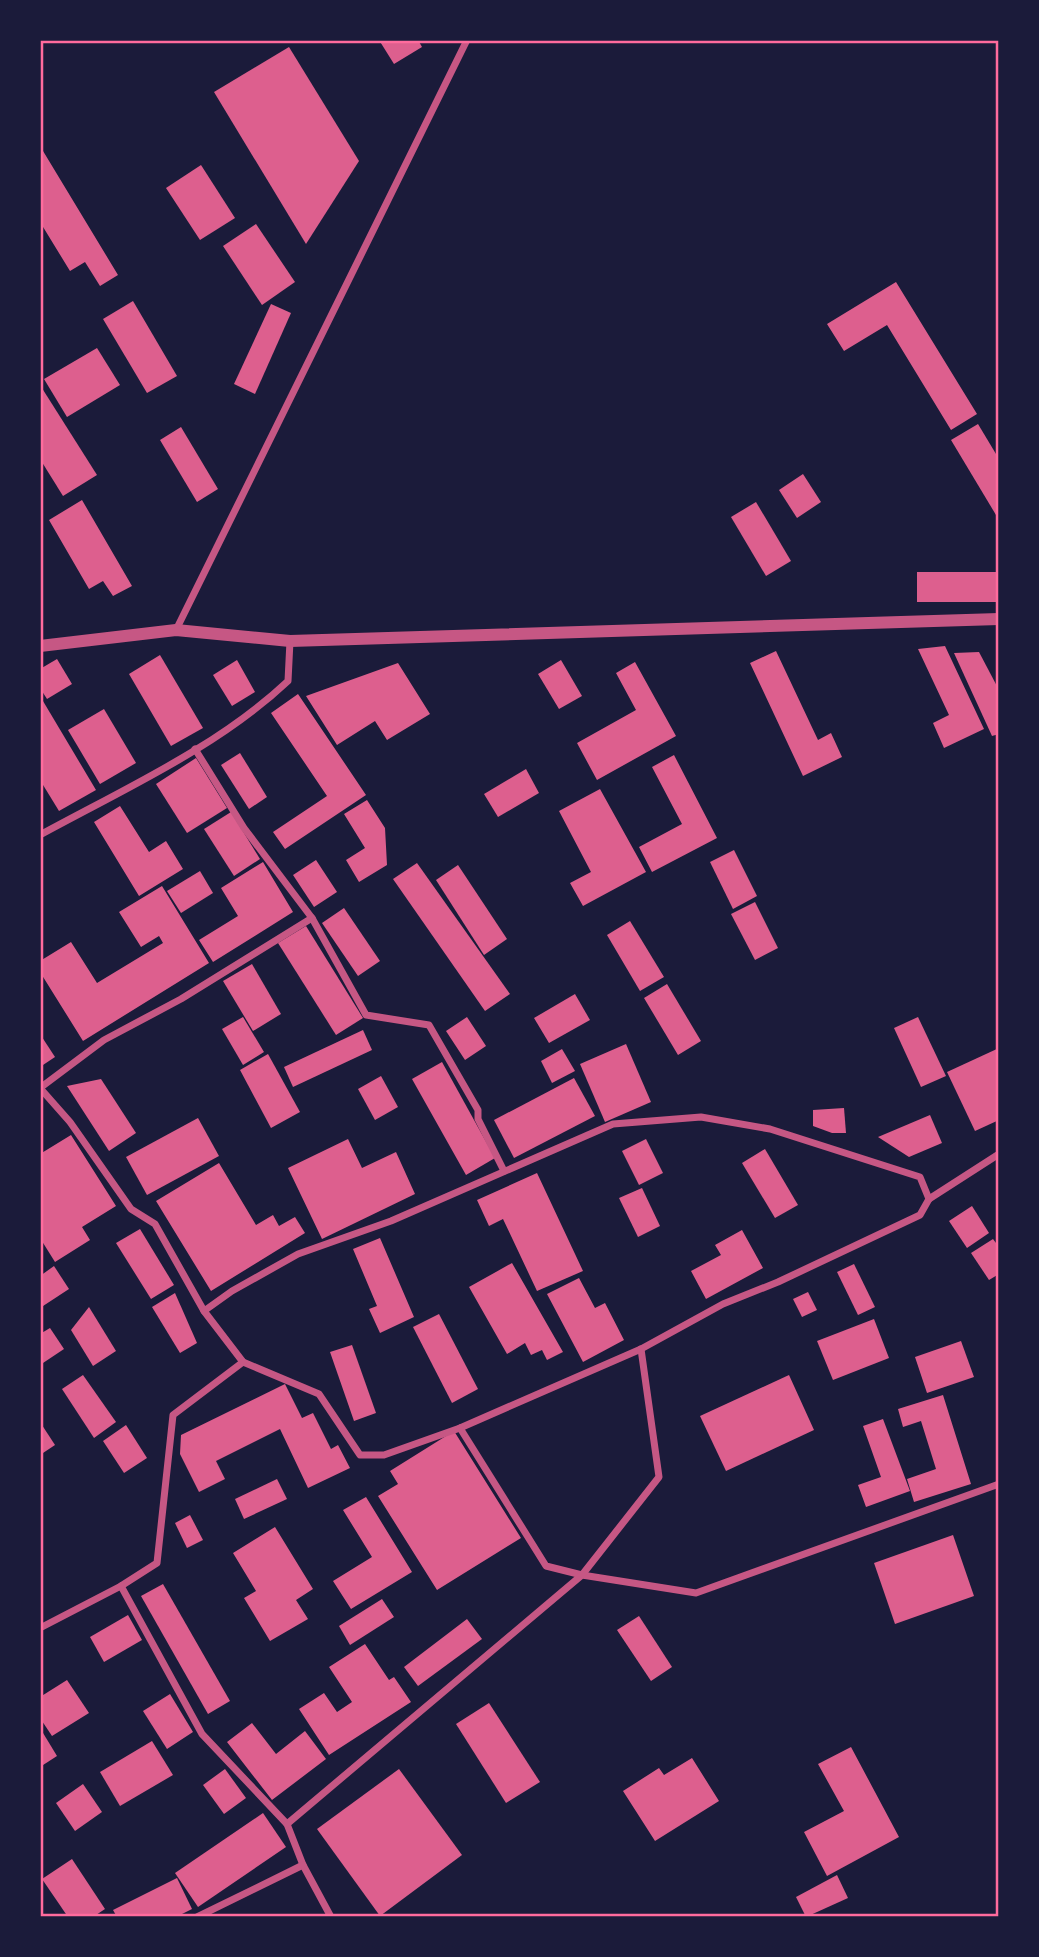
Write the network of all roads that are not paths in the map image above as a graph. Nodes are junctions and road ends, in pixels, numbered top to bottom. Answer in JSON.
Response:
{"nodes":[{"id":1,"x":467,"y":40,"type":"edge"},
{"id":2,"x":999,"y":618,"type":"edge"},
{"id":3,"x":176,"y":630,"type":"junction"},
{"id":4,"x":290,"y":640,"type":"junction"},
{"id":5,"x":40,"y":646,"type":"edge"},
{"id":6,"x":195,"y":749,"type":"junction"},
{"id":7,"x":40,"y":835,"type":"edge"},
{"id":8,"x":312,"y":918,"type":"junction"},
{"id":9,"x":40,"y":1088,"type":"edge"},
{"id":10,"x":999,"y":1154,"type":"edge"},
{"id":11,"x":504,"y":1171,"type":"junction"},
{"id":12,"x":929,"y":1199,"type":"junction"},
{"id":13,"x":204,"y":1311,"type":"junction"},
{"id":14,"x":641,"y":1349,"type":"junction"},
{"id":15,"x":243,"y":1363,"type":"junction"},
{"id":16,"x":460,"y":1427,"type":"junction"},
{"id":17,"x":999,"y":1484,"type":"edge"},
{"id":18,"x":582,"y":1575,"type":"junction"},
{"id":19,"x":121,"y":1586,"type":"junction"},
{"id":20,"x":40,"y":1628,"type":"edge"},
{"id":21,"x":287,"y":1824,"type":"junction"},
{"id":22,"x":303,"y":1865,"type":"junction"},
{"id":23,"x":197,"y":1917,"type":"edge"},
{"id":24,"x":331,"y":1917,"type":"edge"}],
"edges":[{"from":1,"to":3,"type":"street"},
{"from":2,"to":4,"type":"street"},
{"from":3,"to":4,"type":"street"},
{"from":3,"to":5,"type":"street"},
{"from":4,"to":6,"type":"street"},
{"from":6,"to":7,"type":"street"},
{"from":6,"to":8,"type":"street"},
{"from":8,"to":9,"type":"street"},
{"from":8,"to":11,"type":"street"},
{"from":9,"to":13,"type":"street"},
{"from":10,"to":12,"type":"street"},
{"from":11,"to":12,"type":"street"},
{"from":11,"to":13,"type":"street"},
{"from":12,"to":14,"type":"street"},
{"from":13,"to":15,"type":"street"},
{"from":14,"to":16,"type":"street"},
{"from":14,"to":18,"type":"street"},
{"from":15,"to":16,"type":"street"},
{"from":15,"to":19,"type":"street"},
{"from":16,"to":18,"type":"street"},
{"from":17,"to":18,"type":"street"},
{"from":18,"to":21,"type":"street"},
{"from":19,"to":20,"type":"street"},
{"from":19,"to":21,"type":"street"},
{"from":21,"to":22,"type":"street"},
{"from":22,"to":23,"type":"street"},
{"from":22,"to":24,"type":"street"}]}
